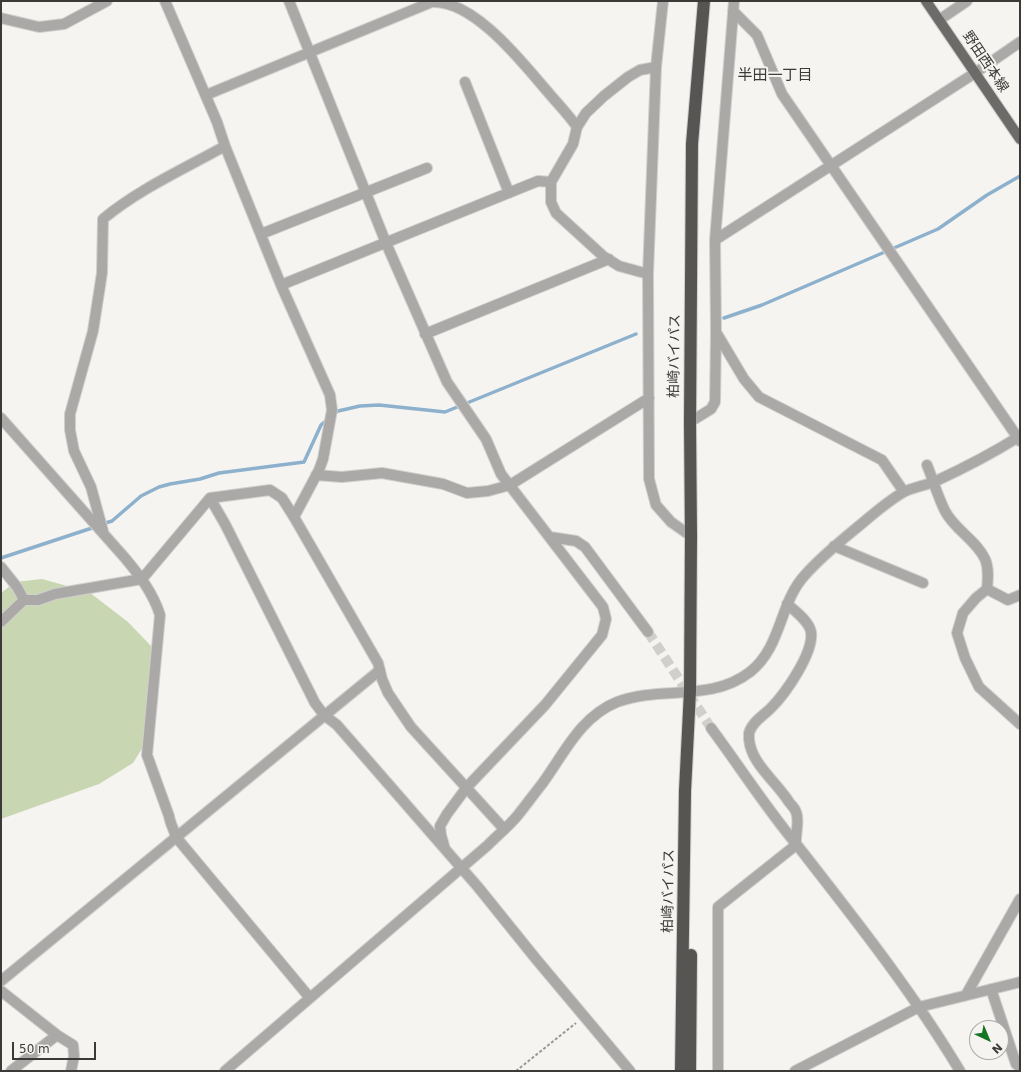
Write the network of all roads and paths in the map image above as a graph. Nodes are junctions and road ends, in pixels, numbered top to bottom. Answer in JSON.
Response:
{"nodes":[{"id":1,"x":108,"y":1,"type":"edge"},
{"id":2,"x":165,"y":1,"type":"edge"},
{"id":3,"x":289,"y":1,"type":"edge"},
{"id":4,"x":663,"y":1,"type":"edge"},
{"id":5,"x":704,"y":1,"type":"edge"},
{"id":6,"x":926,"y":1,"type":"edge"},
{"id":7,"x":967,"y":1,"type":"edge"},
{"id":8,"x":734,"y":6,"type":"edge"},
{"id":9,"x":1,"y":18,"type":"edge"},
{"id":10,"x":939,"y":20,"type":"junction"},
{"id":11,"x":1020,"y":42,"type":"edge"},
{"id":12,"x":310,"y":52,"type":"junction"},
{"id":13,"x":656,"y":67,"type":"junction"},
{"id":14,"x":975,"y":73,"type":"junction"},
{"id":15,"x":465,"y":82,"type":"dead end"},
{"id":16,"x":206,"y":95,"type":"junction"},
{"id":17,"x":577,"y":126,"type":"junction"},
{"id":18,"x":1020,"y":139,"type":"edge"},
{"id":19,"x":225,"y":146,"type":"junction"},
{"id":20,"x":831,"y":165,"type":"junction"},
{"id":21,"x":428,"y":168,"type":"dead end"},
{"id":22,"x":551,"y":182,"type":"junction"},
{"id":23,"x":366,"y":192,"type":"junction"},
{"id":24,"x":509,"y":193,"type":"junction"},
{"id":25,"x":261,"y":234,"type":"junction"},
{"id":26,"x":715,"y":240,"type":"junction"},
{"id":27,"x":386,"y":243,"type":"junction"},
{"id":28,"x":609,"y":260,"type":"junction"},
{"id":29,"x":648,"y":274,"type":"junction"},
{"id":30,"x":281,"y":285,"type":"junction"},
{"id":31,"x":716,"y":332,"type":"junction"},
{"id":32,"x":426,"y":334,"type":"junction"},
{"id":33,"x":649,"y":398,"type":"junction"},
{"id":34,"x":690,"y":422,"type":"junction"},
{"id":35,"x":2,"y":423,"type":"edge"},
{"id":36,"x":1019,"y":438,"type":"edge"},
{"id":37,"x":927,"y":465,"type":"dead end"},
{"id":38,"x":316,"y":475,"type":"junction"},
{"id":39,"x":934,"y":482,"type":"junction"},
{"id":40,"x":510,"y":485,"type":"junction"},
{"id":41,"x":904,"y":492,"type":"junction"},
{"id":42,"x":210,"y":498,"type":"junction"},
{"id":43,"x":294,"y":517,"type":"junction"},
{"id":44,"x":103,"y":533,"type":"junction"},
{"id":45,"x":691,"y":536,"type":"junction"},
{"id":46,"x":550,"y":537,"type":"junction"},
{"id":47,"x":834,"y":546,"type":"junction"},
{"id":48,"x":1,"y":567,"type":"edge"},
{"id":49,"x":142,"y":579,"type":"junction"},
{"id":50,"x":923,"y":583,"type":"dead end"},
{"id":51,"x":988,"y":589,"type":"junction"},
{"id":52,"x":1020,"y":595,"type":"edge"},
{"id":53,"x":24,"y":600,"type":"junction"},
{"id":54,"x":787,"y":604,"type":"junction"},
{"id":55,"x":1,"y":622,"type":"edge"},
{"id":56,"x":648,"y":632,"type":"tunnel mouth"},
{"id":57,"x":380,"y":670,"type":"junction"},
{"id":58,"x":690,"y":691,"type":"junction"},
{"id":59,"x":324,"y":715,"type":"junction"},
{"id":60,"x":1020,"y":724,"type":"edge"},
{"id":61,"x":711,"y":728,"type":"tunnel mouth"},
{"id":62,"x":467,"y":787,"type":"junction"},
{"id":63,"x":688,"y":790,"type":"junction"},
{"id":64,"x":504,"y":829,"type":"junction"},
{"id":65,"x":176,"y":837,"type":"junction"},
{"id":66,"x":796,"y":845,"type":"junction"},
{"id":67,"x":445,"y":849,"type":"junction"},
{"id":68,"x":461,"y":868,"type":"junction"},
{"id":69,"x":1020,"y":899,"type":"edge"},
{"id":70,"x":1,"y":981,"type":"edge"},
{"id":71,"x":1020,"y":982,"type":"edge"},
{"id":72,"x":991,"y":989,"type":"junction"},
{"id":73,"x":1,"y":992,"type":"edge"},
{"id":74,"x":966,"y":995,"type":"junction"},
{"id":75,"x":310,"y":998,"type":"junction"},
{"id":76,"x":919,"y":1008,"type":"junction"},
{"id":77,"x":584,"y":1017,"type":"junction"},
{"id":78,"x":57,"y":1035,"type":"junction"},
{"id":79,"x":1020,"y":1067,"type":"edge"},
{"id":80,"x":11,"y":1071,"type":"edge"},
{"id":81,"x":71,"y":1071,"type":"edge"},
{"id":82,"x":225,"y":1071,"type":"edge"},
{"id":83,"x":516,"y":1071,"type":"edge"},
{"id":84,"x":630,"y":1071,"type":"edge"},
{"id":85,"x":681,"y":1071,"type":"edge"},
{"id":86,"x":690,"y":1071,"type":"edge"},
{"id":87,"x":718,"y":1071,"type":"edge"},
{"id":88,"x":795,"y":1071,"type":"edge"},
{"id":89,"x":960,"y":1071,"type":"edge"}],
"edges":[{"from":1,"to":9,"type":"street"},
{"from":2,"to":16,"type":"street"},
{"from":3,"to":12,"type":"street"},
{"from":4,"to":13,"type":"street"},
{"from":5,"to":34,"type":"highway","name":"柏崎バイパス"},
{"from":6,"to":10,"type":"main road","name":"野田西本線"},
{"from":7,"to":10,"type":"street"},
{"from":8,"to":20,"type":"street"},
{"from":8,"to":26,"type":"street"},
{"from":10,"to":14,"type":"main road","name":"野田西本線"},
{"from":11,"to":14,"type":"street"},
{"from":12,"to":16,"type":"street"},
{"from":12,"to":17,"type":"street"},
{"from":12,"to":23,"type":"street"},
{"from":13,"to":17,"type":"street"},
{"from":13,"to":29,"type":"street"},
{"from":14,"to":18,"type":"main road","name":"野田西本線"},
{"from":14,"to":20,"type":"street"},
{"from":15,"to":24,"type":"street"},
{"from":16,"to":19,"type":"street"},
{"from":17,"to":22,"type":"street"},
{"from":19,"to":25,"type":"street"},
{"from":19,"to":44,"type":"street"},
{"from":20,"to":26,"type":"street"},
{"from":20,"to":36,"type":"street"},
{"from":21,"to":23,"type":"street"},
{"from":22,"to":24,"type":"street"},
{"from":22,"to":28,"type":"street"},
{"from":23,"to":25,"type":"street"},
{"from":23,"to":27,"type":"street"},
{"from":24,"to":27,"type":"street"},
{"from":25,"to":30,"type":"street"},
{"from":26,"to":31,"type":"street"},
{"from":27,"to":30,"type":"street"},
{"from":27,"to":32,"type":"street"},
{"from":28,"to":29,"type":"street"},
{"from":28,"to":32,"type":"street"},
{"from":29,"to":33,"type":"street"},
{"from":30,"to":38,"type":"street"},
{"from":31,"to":34,"type":"street"},
{"from":31,"to":41,"type":"street"},
{"from":32,"to":40,"type":"street"},
{"from":33,"to":40,"type":"street"},
{"from":33,"to":45,"type":"street"},
{"from":34,"to":45,"type":"highway","name":"柏崎バイパス"},
{"from":35,"to":44,"type":"street"},
{"from":36,"to":39,"type":"street"},
{"from":37,"to":39,"type":"street"},
{"from":38,"to":40,"type":"street"},
{"from":38,"to":43,"type":"street"},
{"from":39,"to":41,"type":"street"},
{"from":39,"to":51,"type":"street"},
{"from":40,"to":46,"type":"street"},
{"from":41,"to":47,"type":"street"},
{"from":42,"to":43,"type":"street"},
{"from":42,"to":49,"type":"street"},
{"from":42,"to":59,"type":"street"},
{"from":43,"to":57,"type":"street"},
{"from":44,"to":49,"type":"street"},
{"from":45,"to":58,"type":"highway","name":"柏崎バイパス"},
{"from":46,"to":56,"type":"street"},
{"from":46,"to":62,"type":"street"},
{"from":47,"to":50,"type":"street"},
{"from":47,"to":54,"type":"street"},
{"from":48,"to":53,"type":"street"},
{"from":49,"to":53,"type":"street"},
{"from":49,"to":65,"type":"street"},
{"from":51,"to":52,"type":"street"},
{"from":51,"to":60,"type":"street"},
{"from":53,"to":55,"type":"street"},
{"from":54,"to":58,"type":"street"},
{"from":54,"to":66,"type":"street"},
{"from":57,"to":59,"type":"street"},
{"from":57,"to":62,"type":"street"},
{"from":58,"to":63,"type":"highway","name":"柏崎バイパス"},
{"from":58,"to":64,"type":"street"},
{"from":59,"to":65,"type":"street"},
{"from":59,"to":67,"type":"street"},
{"from":61,"to":66,"type":"street"},
{"from":62,"to":64,"type":"street"},
{"from":62,"to":67,"type":"street"},
{"from":63,"to":85,"type":"highway","name":"柏崎バイパス"},
{"from":63,"to":86,"type":"highway","name":"柏崎バイパス"},
{"from":64,"to":68,"type":"street"},
{"from":65,"to":70,"type":"street"},
{"from":65,"to":75,"type":"street"},
{"from":66,"to":76,"type":"street"},
{"from":66,"to":87,"type":"street"},
{"from":67,"to":68,"type":"street"},
{"from":68,"to":75,"type":"street"},
{"from":68,"to":77,"type":"street"},
{"from":69,"to":74,"type":"street"},
{"from":71,"to":72,"type":"street"},
{"from":72,"to":74,"type":"street"},
{"from":72,"to":79,"type":"street"},
{"from":73,"to":78,"type":"street"},
{"from":74,"to":76,"type":"street"},
{"from":75,"to":82,"type":"street"},
{"from":76,"to":88,"type":"street"},
{"from":76,"to":89,"type":"street"},
{"from":77,"to":83,"type":"path"},
{"from":77,"to":84,"type":"street"},
{"from":78,"to":80,"type":"street"},
{"from":78,"to":81,"type":"street"}]}
